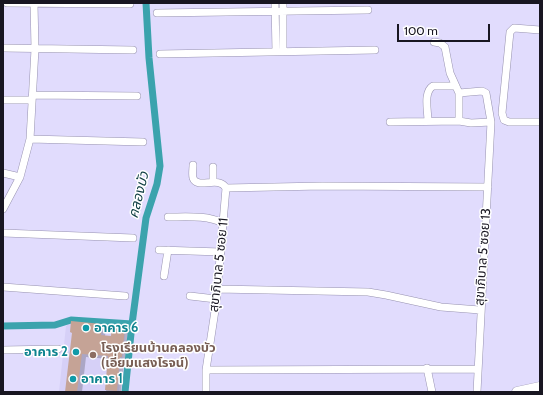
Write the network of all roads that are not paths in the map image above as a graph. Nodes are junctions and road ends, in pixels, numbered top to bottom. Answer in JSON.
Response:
{"nodes":[{"id":1,"x":7,"y":3,"type":"edge"},
{"id":2,"x":34,"y":3,"type":"edge"},
{"id":3,"x":276,"y":3,"type":"edge"},
{"id":4,"x":283,"y":3,"type":"edge"},
{"id":5,"x":130,"y":4,"type":"dead end"},
{"id":6,"x":368,"y":10,"type":"dead end"},
{"id":7,"x":279,"y":11,"type":"junction"},
{"id":8,"x":157,"y":13,"type":"dead end"},
{"id":9,"x":540,"y":30,"type":"edge"},
{"id":10,"x":434,"y":42,"type":"dead end"},
{"id":11,"x":3,"y":48,"type":"edge"},
{"id":12,"x":35,"y":49,"type":"junction"},
{"id":13,"x":133,"y":50,"type":"dead end"},
{"id":14,"x":375,"y":50,"type":"dead end"},
{"id":15,"x":283,"y":51,"type":"junction"},
{"id":16,"x":276,"y":52,"type":"junction"},
{"id":17,"x":160,"y":54,"type":"dead end"},
{"id":18,"x":455,"y":86,"type":"junction"},
{"id":19,"x":459,"y":93,"type":"junction"},
{"id":20,"x":137,"y":96,"type":"dead end"},
{"id":21,"x":33,"y":98,"type":"junction"},
{"id":22,"x":3,"y":100,"type":"edge"},
{"id":23,"x":459,"y":121,"type":"junction"},
{"id":24,"x":390,"y":122,"type":"dead end"},
{"id":25,"x":428,"y":122,"type":"junction"},
{"id":26,"x":491,"y":122,"type":"junction"},
{"id":27,"x":540,"y":122,"type":"edge"},
{"id":28,"x":30,"y":139,"type":"junction"},
{"id":29,"x":143,"y":142,"type":"dead end"},
{"id":30,"x":193,"y":165,"type":"dead end"},
{"id":31,"x":213,"y":167,"type":"dead end"},
{"id":32,"x":3,"y":173,"type":"edge"},
{"id":33,"x":20,"y":177,"type":"junction"},
{"id":34,"x":212,"y":182,"type":"junction"},
{"id":35,"x":488,"y":187,"type":"junction"},
{"id":36,"x":226,"y":188,"type":"junction"},
{"id":37,"x":3,"y":209,"type":"edge"},
{"id":38,"x":168,"y":217,"type":"dead end"},
{"id":39,"x":223,"y":223,"type":"junction"},
{"id":40,"x":3,"y":233,"type":"edge"},
{"id":41,"x":133,"y":238,"type":"dead end"},
{"id":42,"x":159,"y":250,"type":"dead end"},
{"id":43,"x":168,"y":250,"type":"junction"},
{"id":44,"x":221,"y":252,"type":"junction"},
{"id":45,"x":164,"y":276,"type":"dead end"},
{"id":46,"x":3,"y":287,"type":"edge"},
{"id":47,"x":218,"y":289,"type":"junction"},
{"id":48,"x":125,"y":296,"type":"dead end"},
{"id":49,"x":190,"y":296,"type":"dead end"},
{"id":50,"x":216,"y":299,"type":"junction"},
{"id":51,"x":480,"y":310,"type":"junction"},
{"id":52,"x":58,"y":349,"type":"dead end"},
{"id":53,"x":3,"y":350,"type":"edge"},
{"id":54,"x":427,"y":368,"type":"junction"},
{"id":55,"x":478,"y":369,"type":"junction"},
{"id":56,"x":206,"y":370,"type":"junction"},
{"id":57,"x":540,"y":387,"type":"edge"},
{"id":58,"x":206,"y":392,"type":"edge"},
{"id":59,"x":432,"y":392,"type":"edge"},
{"id":60,"x":477,"y":392,"type":"edge"},
{"id":61,"x":518,"y":392,"type":"edge"}],
"edges":[{"from":1,"to":2,"type":"street"},
{"from":2,"to":5,"type":"street"},
{"from":2,"to":12,"type":"street"},
{"from":3,"to":7,"type":"street"},
{"from":4,"to":7,"type":"street"},
{"from":6,"to":7,"type":"street"},
{"from":7,"to":8,"type":"street"},
{"from":7,"to":15,"type":"street"},
{"from":7,"to":16,"type":"street"},
{"from":9,"to":27,"type":"street"},
{"from":10,"to":18,"type":"street"},
{"from":11,"to":12,"type":"street"},
{"from":12,"to":13,"type":"street"},
{"from":12,"to":21,"type":"street"},
{"from":14,"to":15,"type":"street"},
{"from":15,"to":16,"type":"street"},
{"from":16,"to":17,"type":"street"},
{"from":18,"to":19,"type":"street"},
{"from":18,"to":25,"type":"street"},
{"from":19,"to":23,"type":"street"},
{"from":19,"to":26,"type":"street","name":"สุขาภิบาล 5 ซอย 13"},
{"from":20,"to":21,"type":"street"},
{"from":21,"to":22,"type":"street"},
{"from":21,"to":28,"type":"street"},
{"from":23,"to":25,"type":"street"},
{"from":23,"to":26,"type":"street"},
{"from":24,"to":25,"type":"street"},
{"from":26,"to":35,"type":"street","name":"สุขาภิบาล 5 ซอย 13"},
{"from":28,"to":29,"type":"street"},
{"from":28,"to":33,"type":"street"},
{"from":30,"to":34,"type":"street"},
{"from":31,"to":34,"type":"street"},
{"from":32,"to":33,"type":"street"},
{"from":33,"to":37,"type":"street"},
{"from":34,"to":36,"type":"street"},
{"from":35,"to":36,"type":"street"},
{"from":35,"to":51,"type":"street","name":"สุขาภิบาล 5 ซอย 13"},
{"from":36,"to":39,"type":"street","name":"สุขาภิบาล 5 ซอย 11"},
{"from":38,"to":39,"type":"street"},
{"from":39,"to":44,"type":"street","name":"สุขาภิบาล 5 ซอย 11"},
{"from":40,"to":41,"type":"street"},
{"from":42,"to":43,"type":"street"},
{"from":43,"to":44,"type":"street"},
{"from":43,"to":45,"type":"street"},
{"from":44,"to":47,"type":"street","name":"สุขาภิบาล 5 ซอย 11"},
{"from":46,"to":48,"type":"street"},
{"from":47,"to":50,"type":"street","name":"สุขาภิบาล 5 ซอย 11"},
{"from":47,"to":51,"type":"street"},
{"from":49,"to":50,"type":"street"},
{"from":50,"to":56,"type":"street","name":"สุขาภิบาล 5 ซอย 11"},
{"from":51,"to":55,"type":"street","name":"สุขาภิบาล 5 ซอย 13"},
{"from":52,"to":53,"type":"street"},
{"from":54,"to":55,"type":"street"},
{"from":54,"to":56,"type":"street"},
{"from":54,"to":59,"type":"street"},
{"from":55,"to":60,"type":"street","name":"สุขาภิบาล 5 ซอย 13"},
{"from":56,"to":58,"type":"street","name":"สุขาภิบาล 5 ซอย 11"},
{"from":57,"to":61,"type":"street"}]}
